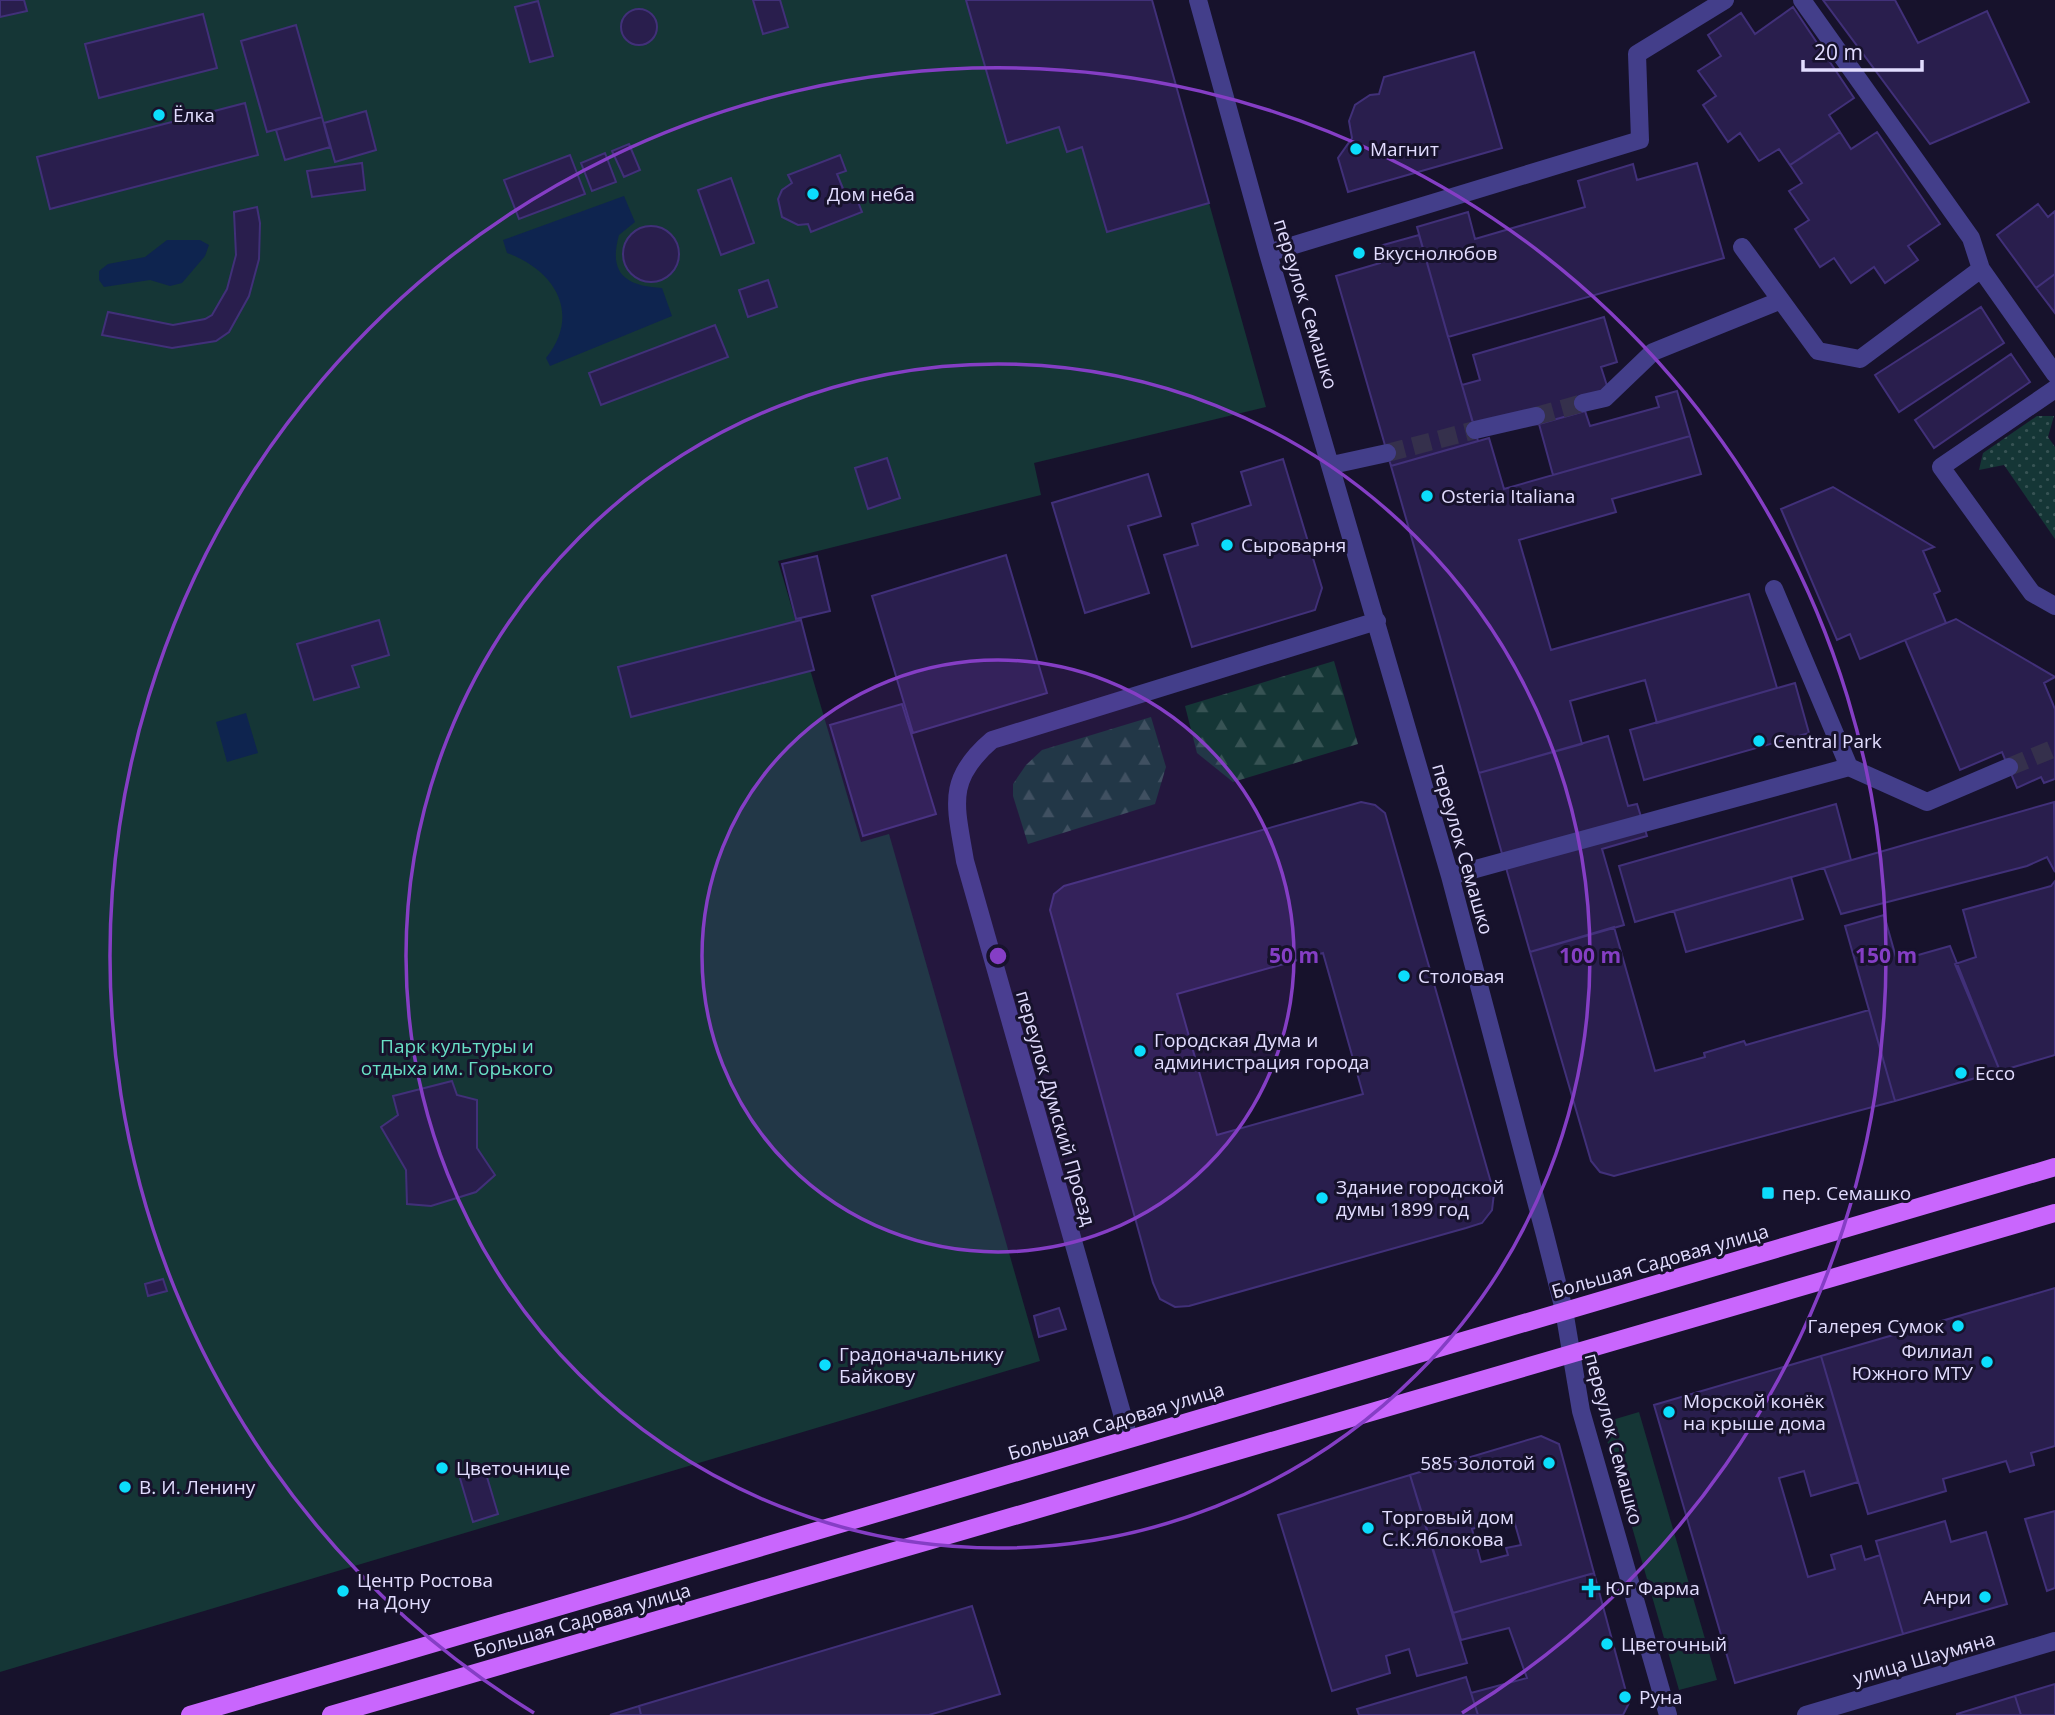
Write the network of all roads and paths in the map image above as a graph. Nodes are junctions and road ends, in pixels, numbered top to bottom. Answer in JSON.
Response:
{"nodes":[{"id":1,"x":1198,"y":0,"type":"edge"},
{"id":2,"x":1724,"y":0,"type":"edge"},
{"id":3,"x":1802,"y":0,"type":"edge"},
{"id":4,"x":1742,"y":247,"type":"dead end"},
{"id":5,"x":1268,"y":253,"type":"junction"},
{"id":6,"x":1981,"y":269,"type":"junction"},
{"id":7,"x":1779,"y":301,"type":"junction"},
{"id":8,"x":2055,"y":374,"type":"edge"},
{"id":9,"x":2055,"y":389,"type":"edge"},
{"id":10,"x":1583,"y":403,"type":"tunnel mouth"},
{"id":11,"x":1536,"y":416,"type":"tunnel mouth"},
{"id":12,"x":1475,"y":430,"type":"tunnel mouth"},
{"id":13,"x":1387,"y":453,"type":"tunnel mouth"},
{"id":14,"x":1332,"y":466,"type":"junction"},
{"id":15,"x":1774,"y":589,"type":"dead end"},
{"id":16,"x":2055,"y":606,"type":"edge"},
{"id":17,"x":1377,"y":621,"type":"junction"},
{"id":18,"x":1849,"y":767,"type":"junction"},
{"id":19,"x":2009,"y":767,"type":"tunnel mouth"},
{"id":20,"x":1450,"y":876,"type":"junction"},
{"id":21,"x":2055,"y":1167,"type":"edge"},
{"id":22,"x":2055,"y":1213,"type":"edge"},
{"id":23,"x":1564,"y":1310,"type":"junction"},
{"id":24,"x":1570,"y":1355,"type":"junction"},
{"id":25,"x":1129,"y":1438,"type":"junction"},
{"id":26,"x":2055,"y":1641,"type":"edge"},
{"id":27,"x":373,"y":1709,"type":"edge"},
{"id":28,"x":190,"y":1715,"type":"edge"},
{"id":29,"x":331,"y":1715,"type":"edge"},
{"id":30,"x":1668,"y":1715,"type":"edge"},
{"id":31,"x":1806,"y":1715,"type":"edge"}],
"edges":[{"from":1,"to":5,"type":"street","name":"переулок Семашко"},
{"from":2,"to":5,"type":"street"},
{"from":3,"to":6,"type":"street"},
{"from":4,"to":7,"type":"street"},
{"from":5,"to":14,"type":"street","name":"переулок Семашко"},
{"from":6,"to":7,"type":"street"},
{"from":6,"to":8,"type":"street"},
{"from":7,"to":10,"type":"street"},
{"from":9,"to":16,"type":"street"},
{"from":11,"to":12,"type":"street"},
{"from":13,"to":14,"type":"street"},
{"from":14,"to":17,"type":"street","name":"переулок Семашко"},
{"from":15,"to":18,"type":"street"},
{"from":17,"to":20,"type":"street","name":"переулок Семашко"},
{"from":17,"to":25,"type":"street","name":"переулок Думский Проезд"},
{"from":18,"to":19,"type":"street"},
{"from":18,"to":20,"type":"street"},
{"from":20,"to":23,"type":"street","name":"переулок Семашко"},
{"from":21,"to":23,"type":"main road","name":"Большая Садовая улица"},
{"from":22,"to":24,"type":"main road","name":"Большая Садовая улица"},
{"from":23,"to":24,"type":"street","name":"переулок Семашко"},
{"from":23,"to":25,"type":"main road","name":"Большая Садовая улица"},
{"from":24,"to":27,"type":"main road","name":"Большая Садовая улица"},
{"from":24,"to":30,"type":"street","name":"переулок Семашко"},
{"from":25,"to":28,"type":"main road","name":"Большая Садовая улица"},
{"from":26,"to":31,"type":"street","name":"улица Шаумяна"},
{"from":27,"to":29,"type":"main road","name":"Большая Садовая улица"}]}
